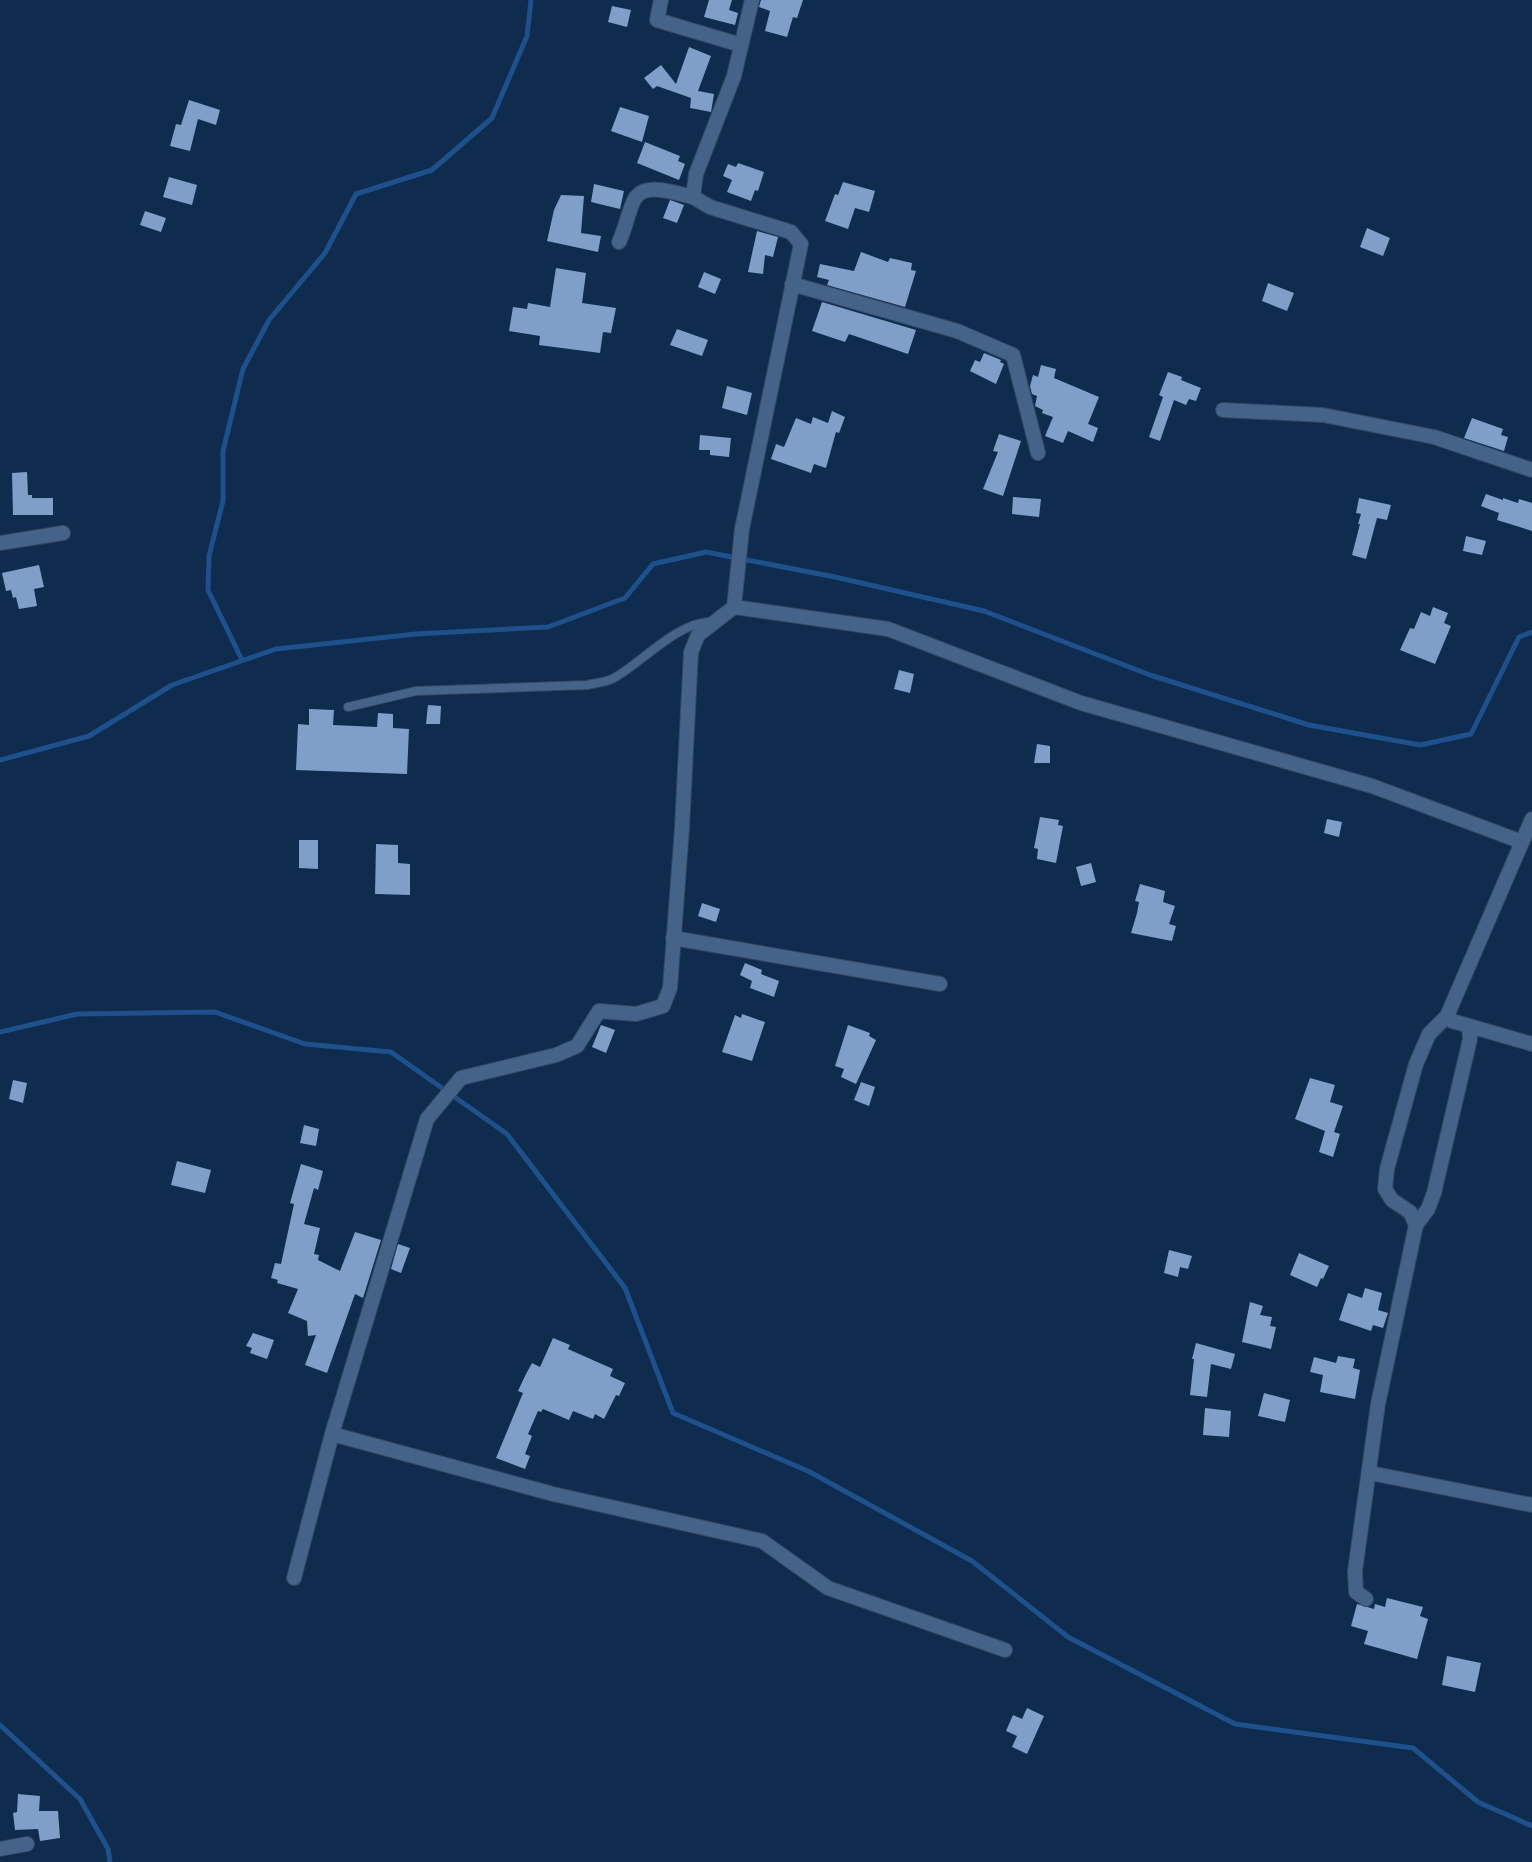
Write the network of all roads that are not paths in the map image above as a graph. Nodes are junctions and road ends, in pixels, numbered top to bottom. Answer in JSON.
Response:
{"nodes":[{"id":1,"x":661,"y":0,"type":"edge"},
{"id":2,"x":752,"y":0,"type":"edge"},
{"id":3,"x":741,"y":45,"type":"junction"},
{"id":4,"x":693,"y":197,"type":"junction"},
{"id":5,"x":620,"y":242,"type":"dead end"},
{"id":6,"x":792,"y":284,"type":"junction"},
{"id":7,"x":1223,"y":410,"type":"dead end"},
{"id":8,"x":1038,"y":452,"type":"dead end"},
{"id":9,"x":1532,"y":470,"type":"edge"},
{"id":10,"x":63,"y":533,"type":"dead end"},
{"id":11,"x":0,"y":543,"type":"edge"},
{"id":12,"x":734,"y":607,"type":"junction"},
{"id":13,"x":712,"y":622,"type":"junction"},
{"id":14,"x":348,"y":707,"type":"dead end"},
{"id":15,"x":1532,"y":819,"type":"edge"},
{"id":16,"x":1522,"y":842,"type":"junction"},
{"id":17,"x":673,"y":938,"type":"junction"},
{"id":18,"x":940,"y":984,"type":"dead end"},
{"id":19,"x":1447,"y":1016,"type":"junction"},
{"id":20,"x":1469,"y":1026,"type":"junction"},
{"id":21,"x":1532,"y":1044,"type":"edge"},
{"id":22,"x":1416,"y":1225,"type":"junction"},
{"id":23,"x":332,"y":1434,"type":"junction"},
{"id":24,"x":1370,"y":1473,"type":"junction"},
{"id":25,"x":1532,"y":1505,"type":"edge"},
{"id":26,"x":294,"y":1578,"type":"dead end"},
{"id":27,"x":1366,"y":1599,"type":"dead end"},
{"id":28,"x":1005,"y":1650,"type":"dead end"},
{"id":29,"x":27,"y":1844,"type":"dead end"},
{"id":30,"x":0,"y":1849,"type":"edge"}],
"edges":[{"from":1,"to":3,"type":"street"},
{"from":2,"to":3,"type":"street"},
{"from":3,"to":4,"type":"street"},
{"from":4,"to":5,"type":"street"},
{"from":4,"to":6,"type":"street"},
{"from":6,"to":8,"type":"street"},
{"from":6,"to":12,"type":"street"},
{"from":7,"to":9,"type":"street"},
{"from":10,"to":11,"type":"street"},
{"from":12,"to":13,"type":"street"},
{"from":12,"to":16,"type":"street"},
{"from":13,"to":14,"type":"lane"},
{"from":13,"to":17,"type":"street"},
{"from":15,"to":16,"type":"street"},
{"from":16,"to":19,"type":"street"},
{"from":17,"to":18,"type":"street"},
{"from":17,"to":23,"type":"street"},
{"from":19,"to":20,"type":"street"},
{"from":19,"to":22,"type":"street"},
{"from":20,"to":21,"type":"street"},
{"from":20,"to":22,"type":"street"},
{"from":22,"to":24,"type":"street"},
{"from":23,"to":26,"type":"street"},
{"from":23,"to":28,"type":"street"},
{"from":24,"to":25,"type":"street"},
{"from":24,"to":27,"type":"street"},
{"from":29,"to":30,"type":"street"}]}
